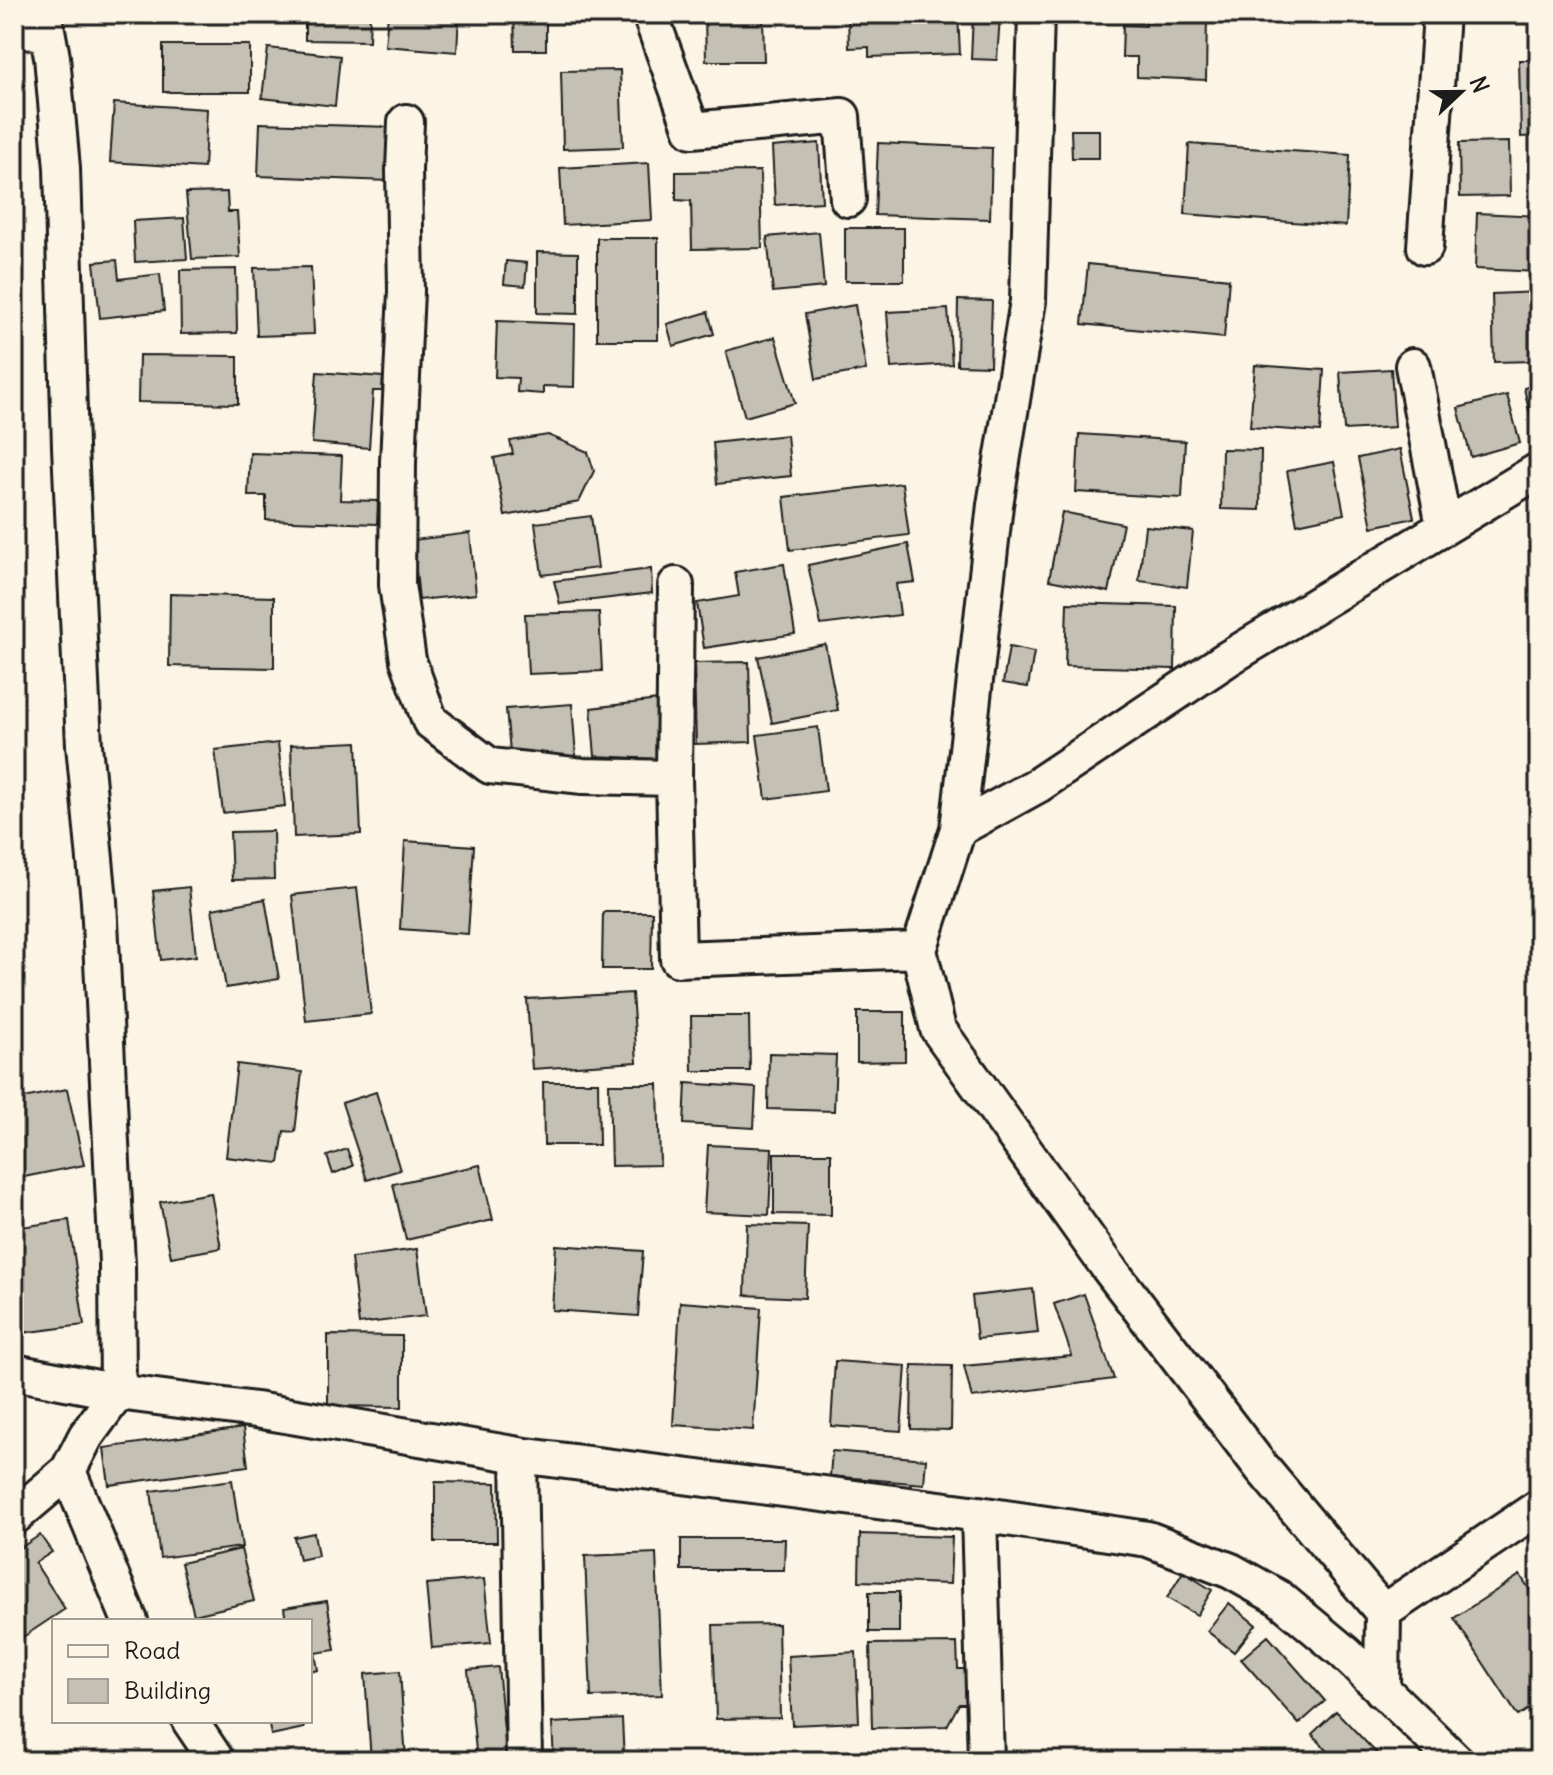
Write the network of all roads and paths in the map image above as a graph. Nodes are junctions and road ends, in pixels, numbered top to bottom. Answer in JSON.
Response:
{"nodes":[{"id":1,"x":650,"y":14,"type":"edge"},
{"id":2,"x":1036,"y":14,"type":"edge"},
{"id":3,"x":1441,"y":14,"type":"edge"},
{"id":4,"x":35,"y":26,"type":"edge"},
{"id":5,"x":406,"y":122,"type":"dead end"},
{"id":6,"x":848,"y":199,"type":"dead end"},
{"id":7,"x":1425,"y":247,"type":"dead end"},
{"id":8,"x":1413,"y":366,"type":"dead end"},
{"id":9,"x":1539,"y":470,"type":"edge"},
{"id":10,"x":1444,"y":526,"type":"junction"},
{"id":11,"x":676,"y":585,"type":"dead end"},
{"id":12,"x":674,"y":778,"type":"junction"},
{"id":13,"x":958,"y":829,"type":"junction"},
{"id":14,"x":919,"y":950,"type":"junction"},
{"id":15,"x":14,"y":1372,"type":"edge"},
{"id":16,"x":118,"y":1392,"type":"junction"},
{"id":17,"x":519,"y":1455,"type":"junction"},
{"id":18,"x":68,"y":1471,"type":"junction"},
{"id":19,"x":1539,"y":1507,"type":"edge"},
{"id":20,"x":979,"y":1514,"type":"junction"},
{"id":21,"x":14,"y":1517,"type":"edge"},
{"id":22,"x":1383,"y":1612,"type":"junction"},
{"id":23,"x":129,"y":1619,"type":"edge"},
{"id":24,"x":1382,"y":1690,"type":"junction"},
{"id":25,"x":191,"y":1723,"type":"edge"},
{"id":26,"x":217,"y":1761,"type":"edge"},
{"id":27,"x":524,"y":1761,"type":"edge"},
{"id":28,"x":986,"y":1761,"type":"edge"},
{"id":29,"x":1456,"y":1761,"type":"edge"}],
"edges":[{"from":1,"to":6,"type":"street"},
{"from":2,"to":13,"type":"street"},
{"from":3,"to":7,"type":"street"},
{"from":4,"to":16,"type":"street"},
{"from":5,"to":12,"type":"street"},
{"from":8,"to":10,"type":"street"},
{"from":9,"to":10,"type":"street"},
{"from":10,"to":13,"type":"street"},
{"from":11,"to":12,"type":"street"},
{"from":12,"to":14,"type":"street"},
{"from":13,"to":14,"type":"street"},
{"from":14,"to":22,"type":"street"},
{"from":15,"to":16,"type":"street"},
{"from":16,"to":17,"type":"street"},
{"from":16,"to":18,"type":"street"},
{"from":17,"to":20,"type":"street"},
{"from":17,"to":27,"type":"street"},
{"from":18,"to":21,"type":"street"},
{"from":18,"to":23,"type":"street"},
{"from":19,"to":22,"type":"street"},
{"from":20,"to":24,"type":"street"},
{"from":20,"to":28,"type":"street"},
{"from":22,"to":24,"type":"street"},
{"from":24,"to":29,"type":"street"},
{"from":25,"to":26,"type":"street"}]}
